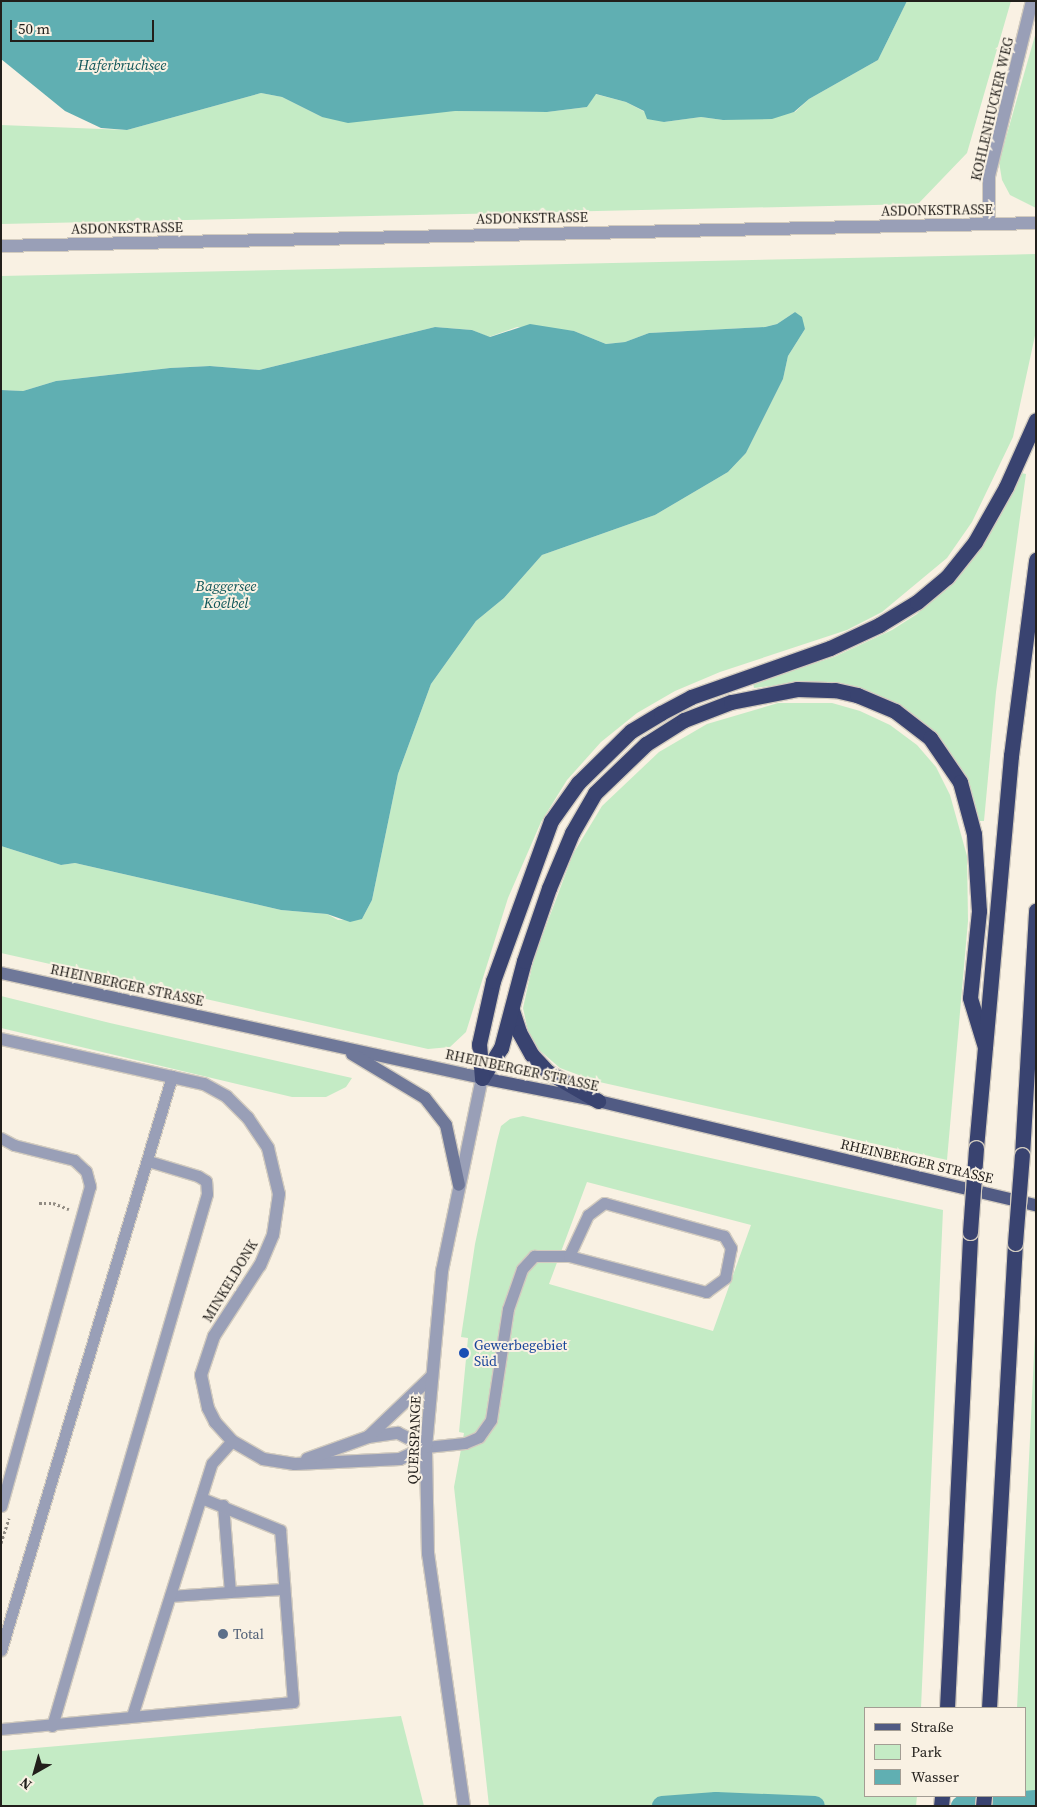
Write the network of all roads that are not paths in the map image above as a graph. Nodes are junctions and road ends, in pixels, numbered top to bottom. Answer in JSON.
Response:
{"nodes":[{"id":1,"x":1032,"y":1,"type":"edge"},
{"id":2,"x":1036,"y":223,"type":"edge"},
{"id":3,"x":989,"y":224,"type":"junction"},
{"id":4,"x":1,"y":246,"type":"edge"},
{"id":5,"x":1036,"y":420,"type":"edge"},
{"id":6,"x":1036,"y":560,"type":"edge"},
{"id":7,"x":1036,"y":910,"type":"edge"},
{"id":8,"x":1,"y":973,"type":"edge"},
{"id":9,"x":1033,"y":987,"type":"edge"},
{"id":10,"x":512,"y":1010,"type":"junction"},
{"id":11,"x":1,"y":1039,"type":"edge"},
{"id":12,"x":985,"y":1047,"type":"junction"},
{"id":13,"x":343,"y":1048,"type":"junction"},
{"id":14,"x":172,"y":1076,"type":"junction"},
{"id":15,"x":482,"y":1078,"type":"junction"},
{"id":16,"x":598,"y":1101,"type":"junction"},
{"id":17,"x":1,"y":1138,"type":"edge"},
{"id":18,"x":148,"y":1161,"type":"junction"},
{"id":19,"x":459,"y":1185,"type":"junction"},
{"id":20,"x":1036,"y":1204,"type":"edge"},
{"id":21,"x":568,"y":1256,"type":"junction"},
{"id":22,"x":432,"y":1376,"type":"junction"},
{"id":23,"x":368,"y":1437,"type":"junction"},
{"id":24,"x":232,"y":1441,"type":"junction"},
{"id":25,"x":426,"y":1447,"type":"junction"},
{"id":26,"x":295,"y":1464,"type":"junction"},
{"id":27,"x":201,"y":1498,"type":"junction"},
{"id":28,"x":223,"y":1505,"type":"junction"},
{"id":29,"x":1,"y":1506,"type":"edge"},
{"id":30,"x":284,"y":1589,"type":"junction"},
{"id":31,"x":230,"y":1592,"type":"junction"},
{"id":32,"x":170,"y":1596,"type":"junction"},
{"id":33,"x":1,"y":1650,"type":"edge"},
{"id":34,"x":947,"y":1707,"type":"edge"},
{"id":35,"x":989,"y":1707,"type":"edge"},
{"id":36,"x":132,"y":1716,"type":"junction"},
{"id":37,"x":52,"y":1726,"type":"junction"},
{"id":38,"x":1,"y":1729,"type":"edge"},
{"id":39,"x":464,"y":1806,"type":"edge"}],
"edges":[{"from":1,"to":3,"type":"street","name":"KOHLENHUCKER WEG"},
{"from":2,"to":3,"type":"street","name":"ASDONKSTRASSE"},
{"from":3,"to":4,"type":"street","name":"ASDONKSTRASSE"},
{"from":5,"to":15,"type":"highway"},
{"from":6,"to":12,"type":"highway"},
{"from":7,"to":9,"type":"highway"},
{"from":8,"to":13,"type":"main road","name":"RHEINBERGER STRASSE"},
{"from":9,"to":35,"type":"highway","bridge":true},
{"from":10,"to":12,"type":"highway"},
{"from":10,"to":15,"type":"highway"},
{"from":10,"to":16,"type":"highway"},
{"from":11,"to":14,"type":"street","name":"MINKELDONK"},
{"from":12,"to":34,"type":"highway","bridge":true},
{"from":13,"to":15,"type":"main road","name":"RHEINBERGER STRASSE"},
{"from":13,"to":19,"type":"main road"},
{"from":14,"to":18,"type":"lane"},
{"from":14,"to":24,"type":"street","name":"MINKELDONK"},
{"from":15,"to":16,"type":"main road","name":"RHEINBERGER STRASSE"},
{"from":15,"to":19,"type":"street","name":"QUERSPANGE"},
{"from":16,"to":20,"type":"main road","name":"RHEINBERGER STRASSE"},
{"from":17,"to":29,"type":"lane"},
{"from":18,"to":33,"type":"lane"},
{"from":18,"to":37,"type":"lane"},
{"from":19,"to":22,"type":"street","name":"QUERSPANGE"},
{"from":21,"to":21,"type":"lane"},
{"from":21,"to":25,"type":"lane"},
{"from":22,"to":23,"type":"street"},
{"from":22,"to":25,"type":"street","name":"QUERSPANGE"},
{"from":23,"to":25,"type":"street","name":"MINKELDONK"},
{"from":23,"to":26,"type":"street","name":"MINKELDONK"},
{"from":24,"to":26,"type":"street","name":"MINKELDONK"},
{"from":24,"to":27,"type":"lane"},
{"from":25,"to":26,"type":"street","name":"MINKELDONK"},
{"from":25,"to":39,"type":"street","name":"QUERSPANGE"},
{"from":27,"to":28,"type":"lane"},
{"from":27,"to":32,"type":"lane"},
{"from":28,"to":30,"type":"lane"},
{"from":28,"to":31,"type":"lane"},
{"from":30,"to":31,"type":"lane"},
{"from":30,"to":36,"type":"lane"},
{"from":31,"to":32,"type":"lane"},
{"from":32,"to":36,"type":"lane"},
{"from":36,"to":37,"type":"lane"},
{"from":37,"to":38,"type":"lane"}]}
